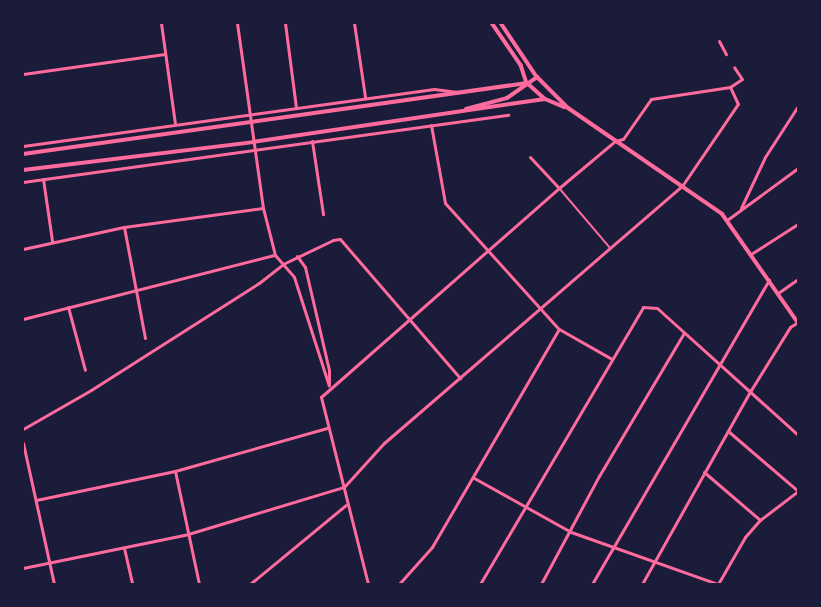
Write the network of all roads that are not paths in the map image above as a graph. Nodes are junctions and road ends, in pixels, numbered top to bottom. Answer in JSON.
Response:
{"nodes":[{"id":1,"x":161,"y":23,"type":"edge"},
{"id":2,"x":236,"y":23,"type":"edge"},
{"id":3,"x":285,"y":23,"type":"edge"},
{"id":4,"x":354,"y":23,"type":"edge"},
{"id":5,"x":492,"y":23,"type":"edge"},
{"id":6,"x":501,"y":23,"type":"edge"},
{"id":7,"x":719,"y":42,"type":"dead end"},
{"id":8,"x":165,"y":54,"type":"junction"},
{"id":9,"x":726,"y":54,"type":"dead end"},
{"id":10,"x":734,"y":67,"type":"dead end"},
{"id":11,"x":23,"y":74,"type":"edge"},
{"id":12,"x":537,"y":77,"type":"junction"},
{"id":13,"x":527,"y":83,"type":"junction"},
{"id":14,"x":730,"y":87,"type":"junction"},
{"id":15,"x":465,"y":93,"type":"junction"},
{"id":16,"x":365,"y":98,"type":"junction"},
{"id":17,"x":544,"y":99,"type":"junction"},
{"id":18,"x":798,"y":106,"type":"edge"},
{"id":19,"x":296,"y":108,"type":"junction"},
{"id":20,"x":568,"y":108,"type":"junction"},
{"id":21,"x":458,"y":112,"type":"junction"},
{"id":22,"x":248,"y":114,"type":"junction"},
{"id":23,"x":508,"y":115,"type":"dead end"},
{"id":24,"x":459,"y":120,"type":"junction"},
{"id":25,"x":175,"y":124,"type":"junction"},
{"id":26,"x":250,"y":124,"type":"junction"},
{"id":27,"x":431,"y":125,"type":"junction"},
{"id":28,"x":312,"y":141,"type":"junction"},
{"id":29,"x":615,"y":141,"type":"junction"},
{"id":30,"x":253,"y":142,"type":"junction"},
{"id":31,"x":23,"y":146,"type":"edge"},
{"id":32,"x":254,"y":150,"type":"junction"},
{"id":33,"x":23,"y":154,"type":"edge"},
{"id":34,"x":530,"y":157,"type":"dead end"},
{"id":35,"x":798,"y":168,"type":"edge"},
{"id":36,"x":23,"y":170,"type":"edge"},
{"id":37,"x":43,"y":179,"type":"junction"},
{"id":38,"x":23,"y":182,"type":"edge"},
{"id":39,"x":682,"y":186,"type":"junction"},
{"id":40,"x":559,"y":188,"type":"junction"},
{"id":41,"x":263,"y":208,"type":"junction"},
{"id":42,"x":741,"y":208,"type":"junction"},
{"id":43,"x":323,"y":214,"type":"dead end"},
{"id":44,"x":727,"y":220,"type":"junction"},
{"id":45,"x":798,"y":224,"type":"edge"},
{"id":46,"x":124,"y":227,"type":"junction"},
{"id":47,"x":52,"y":241,"type":"junction"},
{"id":48,"x":23,"y":249,"type":"edge"},
{"id":49,"x":488,"y":249,"type":"junction"},
{"id":50,"x":610,"y":249,"type":"junction"},
{"id":51,"x":751,"y":254,"type":"junction"},
{"id":52,"x":275,"y":255,"type":"junction"},
{"id":53,"x":297,"y":256,"type":"junction"},
{"id":54,"x":283,"y":264,"type":"junction"},
{"id":55,"x":798,"y":279,"type":"edge"},
{"id":56,"x":769,"y":280,"type":"junction"},
{"id":57,"x":137,"y":290,"type":"junction"},
{"id":58,"x":778,"y":293,"type":"junction"},
{"id":59,"x":68,"y":307,"type":"junction"},
{"id":60,"x":541,"y":309,"type":"junction"},
{"id":61,"x":23,"y":319,"type":"edge"},
{"id":62,"x":411,"y":320,"type":"junction"},
{"id":63,"x":798,"y":322,"type":"edge"},
{"id":64,"x":560,"y":329,"type":"junction"},
{"id":65,"x":684,"y":333,"type":"junction"},
{"id":66,"x":145,"y":338,"type":"dead end"},
{"id":67,"x":610,"y":358,"type":"junction"},
{"id":68,"x":718,"y":365,"type":"junction"},
{"id":69,"x":85,"y":370,"type":"dead end"},
{"id":70,"x":460,"y":378,"type":"junction"},
{"id":71,"x":329,"y":386,"type":"junction"},
{"id":72,"x":751,"y":390,"type":"junction"},
{"id":73,"x":327,"y":428,"type":"junction"},
{"id":74,"x":23,"y":429,"type":"edge"},
{"id":75,"x":728,"y":431,"type":"junction"},
{"id":76,"x":798,"y":435,"type":"edge"},
{"id":77,"x":23,"y":443,"type":"edge"},
{"id":78,"x":175,"y":471,"type":"junction"},
{"id":79,"x":704,"y":472,"type":"junction"},
{"id":80,"x":474,"y":478,"type":"junction"},
{"id":81,"x":344,"y":487,"type":"junction"},
{"id":82,"x":798,"y":491,"type":"edge"},
{"id":83,"x":36,"y":500,"type":"junction"},
{"id":84,"x":346,"y":505,"type":"junction"},
{"id":85,"x":523,"y":508,"type":"junction"},
{"id":86,"x":760,"y":520,"type":"junction"},
{"id":87,"x":571,"y":532,"type":"junction"},
{"id":88,"x":188,"y":534,"type":"junction"},
{"id":89,"x":614,"y":546,"type":"junction"},
{"id":90,"x":124,"y":548,"type":"junction"},
{"id":91,"x":655,"y":560,"type":"junction"},
{"id":92,"x":49,"y":562,"type":"junction"},
{"id":93,"x":23,"y":568,"type":"edge"},
{"id":94,"x":54,"y":584,"type":"edge"},
{"id":95,"x":132,"y":584,"type":"edge"},
{"id":96,"x":199,"y":584,"type":"edge"},
{"id":97,"x":250,"y":584,"type":"edge"},
{"id":98,"x":368,"y":584,"type":"edge"},
{"id":99,"x":399,"y":584,"type":"edge"},
{"id":100,"x":480,"y":584,"type":"edge"},
{"id":101,"x":541,"y":584,"type":"edge"},
{"id":102,"x":592,"y":584,"type":"edge"},
{"id":103,"x":642,"y":584,"type":"edge"},
{"id":104,"x":718,"y":584,"type":"edge"}],
"edges":[{"from":1,"to":8,"type":"street"},
{"from":2,"to":22,"type":"street"},
{"from":3,"to":19,"type":"street"},
{"from":4,"to":16,"type":"street"},
{"from":5,"to":13,"type":"street"},
{"from":6,"to":12,"type":"street"},
{"from":7,"to":9,"type":"street"},
{"from":8,"to":11,"type":"street"},
{"from":8,"to":25,"type":"street"},
{"from":10,"to":14,"type":"street"},
{"from":12,"to":13,"type":"main road"},
{"from":12,"to":20,"type":"main road"},
{"from":13,"to":15,"type":"main road"},
{"from":13,"to":17,"type":"main road"},
{"from":13,"to":21,"type":"main road"},
{"from":14,"to":29,"type":"street"},
{"from":14,"to":39,"type":"street"},
{"from":15,"to":16,"type":"street"},
{"from":15,"to":26,"type":"main road"},
{"from":16,"to":19,"type":"street"},
{"from":17,"to":20,"type":"main road"},
{"from":17,"to":21,"type":"main road"},
{"from":18,"to":42,"type":"street"},
{"from":19,"to":22,"type":"street"},
{"from":20,"to":29,"type":"main road"},
{"from":21,"to":24,"type":"street"},
{"from":21,"to":30,"type":"main road"},
{"from":22,"to":25,"type":"street"},
{"from":22,"to":26,"type":"street"},
{"from":23,"to":24,"type":"street"},
{"from":24,"to":27,"type":"street"},
{"from":25,"to":31,"type":"street"},
{"from":26,"to":30,"type":"street"},
{"from":26,"to":33,"type":"main road"},
{"from":27,"to":28,"type":"street"},
{"from":27,"to":49,"type":"street"},
{"from":28,"to":32,"type":"street"},
{"from":28,"to":43,"type":"street"},
{"from":29,"to":39,"type":"main road"},
{"from":29,"to":40,"type":"street"},
{"from":30,"to":32,"type":"street"},
{"from":30,"to":36,"type":"main road"},
{"from":32,"to":37,"type":"street"},
{"from":32,"to":41,"type":"street"},
{"from":34,"to":40,"type":"street"},
{"from":35,"to":42,"type":"street"},
{"from":37,"to":38,"type":"street"},
{"from":37,"to":47,"type":"street"},
{"from":39,"to":44,"type":"main road"},
{"from":39,"to":50,"type":"street"},
{"from":40,"to":49,"type":"street"},
{"from":40,"to":50,"type":"street"},
{"from":41,"to":46,"type":"street"},
{"from":41,"to":52,"type":"street"},
{"from":42,"to":44,"type":"street"},
{"from":44,"to":51,"type":"main road"},
{"from":45,"to":51,"type":"street"},
{"from":46,"to":47,"type":"street"},
{"from":46,"to":57,"type":"street"},
{"from":47,"to":48,"type":"street"},
{"from":49,"to":60,"type":"street"},
{"from":49,"to":62,"type":"street"},
{"from":50,"to":60,"type":"street"},
{"from":51,"to":56,"type":"main road"},
{"from":52,"to":54,"type":"street"},
{"from":52,"to":57,"type":"street"},
{"from":53,"to":54,"type":"street"},
{"from":53,"to":62,"type":"street"},
{"from":53,"to":71,"type":"street"},
{"from":54,"to":71,"type":"street"},
{"from":54,"to":74,"type":"street"},
{"from":55,"to":58,"type":"street"},
{"from":56,"to":58,"type":"main road"},
{"from":56,"to":68,"type":"street"},
{"from":57,"to":59,"type":"street"},
{"from":57,"to":66,"type":"street"},
{"from":58,"to":63,"type":"main road"},
{"from":59,"to":61,"type":"street"},
{"from":59,"to":69,"type":"street"},
{"from":60,"to":64,"type":"street"},
{"from":60,"to":70,"type":"street"},
{"from":62,"to":70,"type":"street"},
{"from":62,"to":71,"type":"street"},
{"from":63,"to":72,"type":"street"},
{"from":64,"to":67,"type":"street"},
{"from":64,"to":80,"type":"street"},
{"from":65,"to":67,"type":"street"},
{"from":65,"to":68,"type":"street"},
{"from":65,"to":87,"type":"street"},
{"from":67,"to":85,"type":"street"},
{"from":68,"to":72,"type":"street"},
{"from":68,"to":89,"type":"street"},
{"from":70,"to":81,"type":"street"},
{"from":71,"to":73,"type":"street"},
{"from":72,"to":75,"type":"street"},
{"from":72,"to":76,"type":"street"},
{"from":73,"to":78,"type":"street"},
{"from":73,"to":81,"type":"street"},
{"from":75,"to":79,"type":"street"},
{"from":75,"to":82,"type":"street"},
{"from":77,"to":83,"type":"street"},
{"from":78,"to":83,"type":"street"},
{"from":78,"to":88,"type":"street"},
{"from":79,"to":86,"type":"street"},
{"from":79,"to":91,"type":"street"},
{"from":80,"to":85,"type":"street"},
{"from":80,"to":99,"type":"street"},
{"from":81,"to":84,"type":"street"},
{"from":81,"to":88,"type":"street"},
{"from":82,"to":86,"type":"street"},
{"from":83,"to":92,"type":"street"},
{"from":84,"to":97,"type":"street"},
{"from":84,"to":98,"type":"street"},
{"from":85,"to":87,"type":"street"},
{"from":85,"to":100,"type":"street"},
{"from":86,"to":104,"type":"street"},
{"from":87,"to":89,"type":"street"},
{"from":87,"to":101,"type":"street"},
{"from":88,"to":90,"type":"street"},
{"from":88,"to":96,"type":"street"},
{"from":89,"to":91,"type":"street"},
{"from":89,"to":102,"type":"street"},
{"from":90,"to":92,"type":"street"},
{"from":90,"to":95,"type":"street"},
{"from":91,"to":103,"type":"street"},
{"from":91,"to":104,"type":"street"},
{"from":92,"to":93,"type":"street"},
{"from":92,"to":94,"type":"street"}]}
